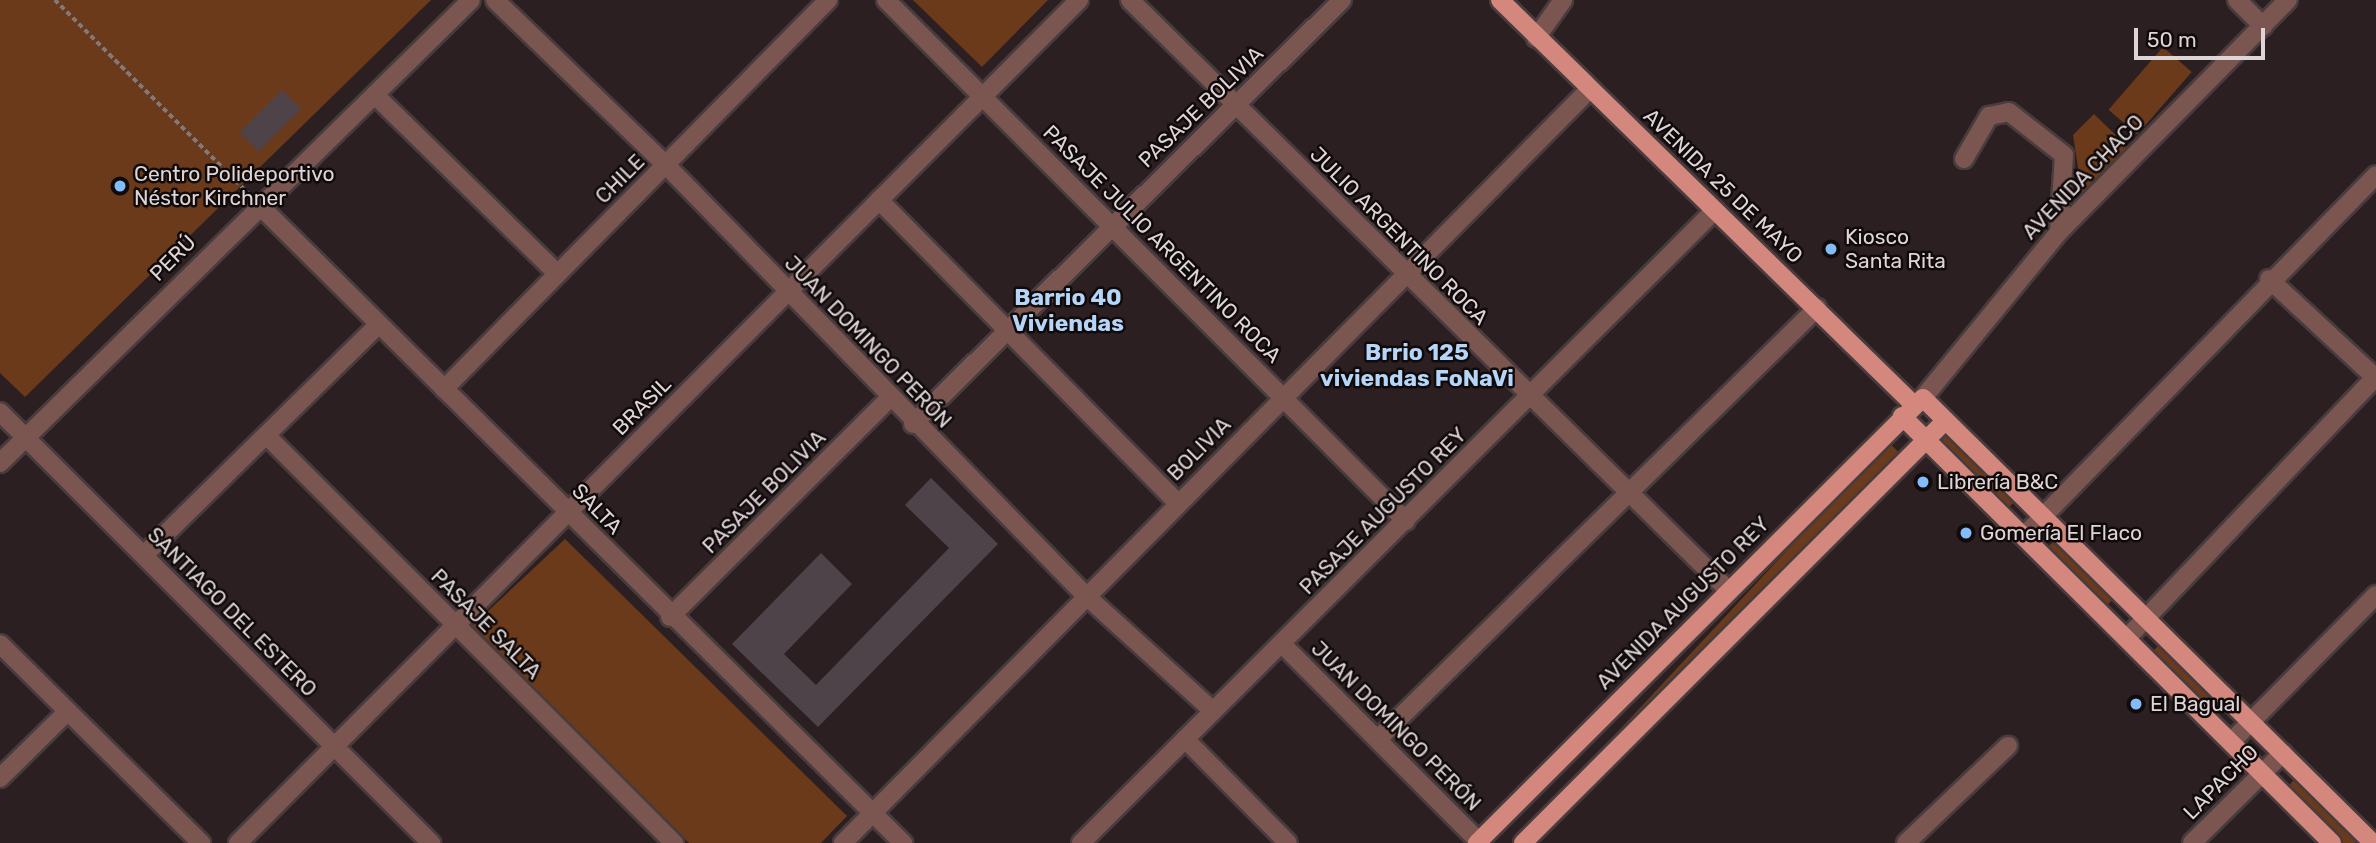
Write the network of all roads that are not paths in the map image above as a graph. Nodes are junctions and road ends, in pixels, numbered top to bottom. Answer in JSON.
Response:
{"nodes":[{"id":1,"x":471,"y":0,"type":"edge"},
{"id":2,"x":495,"y":0,"type":"edge"},
{"id":3,"x":828,"y":0,"type":"edge"},
{"id":4,"x":886,"y":0,"type":"edge"},
{"id":5,"x":1079,"y":0,"type":"edge"},
{"id":6,"x":1130,"y":0,"type":"edge"},
{"id":7,"x":1342,"y":0,"type":"edge"},
{"id":8,"x":1500,"y":0,"type":"edge"},
{"id":9,"x":1563,"y":0,"type":"edge"},
{"id":10,"x":2237,"y":0,"type":"edge"},
{"id":11,"x":2288,"y":0,"type":"edge"},
{"id":12,"x":2263,"y":26,"type":"junction"},
{"id":13,"x":1536,"y":38,"type":"junction"},
{"id":14,"x":1589,"y":89,"type":"junction"},
{"id":15,"x":374,"y":95,"type":"junction"},
{"id":16,"x":984,"y":95,"type":"junction"},
{"id":17,"x":1236,"y":106,"type":"junction"},
{"id":18,"x":1964,"y":159,"type":"dead end"},
{"id":19,"x":666,"y":165,"type":"junction"},
{"id":20,"x":2376,"y":175,"type":"edge"},
{"id":21,"x":879,"y":200,"type":"junction"},
{"id":22,"x":259,"y":205,"type":"junction"},
{"id":23,"x":1715,"y":210,"type":"junction"},
{"id":24,"x":1111,"y":227,"type":"junction"},
{"id":25,"x":2059,"y":232,"type":"junction"},
{"id":26,"x":557,"y":273,"type":"junction"},
{"id":27,"x":1408,"y":277,"type":"junction"},
{"id":28,"x":2269,"y":279,"type":"junction"},
{"id":29,"x":789,"y":291,"type":"junction"},
{"id":30,"x":1817,"y":308,"type":"junction"},
{"id":31,"x":378,"y":325,"type":"junction"},
{"id":32,"x":1006,"y":331,"type":"junction"},
{"id":33,"x":2376,"y":378,"type":"edge"},
{"id":34,"x":444,"y":389,"type":"junction"},
{"id":35,"x":1530,"y":396,"type":"junction"},
{"id":36,"x":1283,"y":398,"type":"junction"},
{"id":37,"x":889,"y":399,"type":"junction"},
{"id":38,"x":1913,"y":406,"type":"junction"},
{"id":39,"x":0,"y":412,"type":"edge"},
{"id":40,"x":1944,"y":421,"type":"junction"},
{"id":41,"x":913,"y":424,"type":"junction"},
{"id":42,"x":267,"y":436,"type":"junction"},
{"id":43,"x":25,"y":437,"type":"junction"},
{"id":44,"x":1925,"y":441,"type":"junction"},
{"id":45,"x":0,"y":463,"type":"edge"},
{"id":46,"x":1629,"y":491,"type":"junction"},
{"id":47,"x":1177,"y":502,"type":"junction"},
{"id":48,"x":569,"y":512,"type":"junction"},
{"id":49,"x":2043,"y":516,"type":"junction"},
{"id":50,"x":1406,"y":522,"type":"junction"},
{"id":51,"x":2024,"y":536,"type":"junction"},
{"id":52,"x":144,"y":555,"type":"junction"},
{"id":53,"x":1728,"y":590,"type":"junction"},
{"id":54,"x":1084,"y":594,"type":"junction"},
{"id":55,"x":2376,"y":595,"type":"edge"},
{"id":56,"x":670,"y":617,"type":"junction"},
{"id":57,"x":2147,"y":617,"type":"junction"},
{"id":58,"x":456,"y":626,"type":"junction"},
{"id":59,"x":2128,"y":637,"type":"junction"},
{"id":60,"x":0,"y":644,"type":"edge"},
{"id":61,"x":1282,"y":644,"type":"junction"},
{"id":62,"x":68,"y":711,"type":"junction"},
{"id":63,"x":1213,"y":711,"type":"junction"},
{"id":64,"x":2252,"y":722,"type":"junction"},
{"id":65,"x":1379,"y":738,"type":"junction"},
{"id":66,"x":1185,"y":739,"type":"junction"},
{"id":67,"x":2233,"y":740,"type":"junction"},
{"id":68,"x":2008,"y":746,"type":"dead end"},
{"id":69,"x":334,"y":748,"type":"junction"},
{"id":70,"x":2283,"y":752,"type":"junction"},
{"id":71,"x":2263,"y":772,"type":"junction"},
{"id":72,"x":0,"y":778,"type":"edge"},
{"id":73,"x":873,"y":813,"type":"junction"},
{"id":74,"x":1477,"y":842,"type":"edge"},
{"id":75,"x":201,"y":843,"type":"edge"},
{"id":76,"x":237,"y":843,"type":"edge"},
{"id":77,"x":431,"y":843,"type":"edge"},
{"id":78,"x":674,"y":843,"type":"edge"},
{"id":79,"x":843,"y":843,"type":"edge"},
{"id":80,"x":903,"y":843,"type":"edge"},
{"id":81,"x":1081,"y":843,"type":"edge"},
{"id":82,"x":1288,"y":843,"type":"edge"},
{"id":83,"x":1523,"y":843,"type":"edge"},
{"id":84,"x":1906,"y":843,"type":"edge"},
{"id":85,"x":2192,"y":843,"type":"edge"},
{"id":86,"x":2332,"y":843,"type":"edge"},
{"id":87,"x":2373,"y":843,"type":"edge"}],
"edges":[{"from":1,"to":15,"type":"street","name":"PERÚ"},
{"from":2,"to":19,"type":"street","name":"JUAN DOMINGO PERÓN"},
{"from":3,"to":19,"type":"street","name":"CHILE"},
{"from":4,"to":16,"type":"street","name":"PASAJE JULIO ARGENTINO ROCA"},
{"from":5,"to":16,"type":"street","name":"BRASIL"},
{"from":6,"to":17,"type":"street","name":"JULIO ARGENTINO ROCA"},
{"from":7,"to":17,"type":"street","name":"PASAJE BOLIVIA"},
{"from":8,"to":13,"type":"main road","name":"AVENIDA 25 DE MAYO"},
{"from":9,"to":13,"type":"street"},
{"from":10,"to":12,"type":"street"},
{"from":11,"to":12,"type":"street","name":"AVENIDA CHACO"},
{"from":12,"to":25,"type":"street","name":"AVENIDA CHACO"},
{"from":13,"to":14,"type":"main road","name":"AVENIDA 25 DE MAYO"},
{"from":14,"to":23,"type":"main road","name":"AVENIDA 25 DE MAYO"},
{"from":14,"to":27,"type":"street","name":"BOLIVIA"},
{"from":15,"to":22,"type":"street","name":"PERÚ"},
{"from":15,"to":26,"type":"street"},
{"from":16,"to":21,"type":"street","name":"BRASIL"},
{"from":16,"to":24,"type":"street","name":"PASAJE JULIO ARGENTINO ROCA"},
{"from":17,"to":24,"type":"street","name":"PASAJE BOLIVIA"},
{"from":17,"to":27,"type":"street","name":"JULIO ARGENTINO ROCA"},
{"from":18,"to":25,"type":"street"},
{"from":19,"to":26,"type":"street","name":"CHILE"},
{"from":19,"to":29,"type":"street","name":"JUAN DOMINGO PERÓN"},
{"from":20,"to":28,"type":"street"},
{"from":21,"to":29,"type":"street","name":"BRASIL"},
{"from":21,"to":32,"type":"street"},
{"from":22,"to":31,"type":"street","name":"SALTA"},
{"from":22,"to":43,"type":"street","name":"PERÚ"},
{"from":23,"to":30,"type":"main road","name":"AVENIDA 25 DE MAYO"},
{"from":23,"to":35,"type":"street","name":"PASAJE AUGUSTO REY"},
{"from":24,"to":32,"type":"street","name":"PASAJE BOLIVIA"},
{"from":24,"to":36,"type":"street","name":"PASAJE JULIO ARGENTINO ROCA"},
{"from":25,"to":38,"type":"street","name":"AVENIDA CHACO"},
{"from":26,"to":34,"type":"street","name":"CHILE"},
{"from":27,"to":35,"type":"street","name":"JULIO ARGENTINO ROCA"},
{"from":27,"to":36,"type":"street","name":"BOLIVIA"},
{"from":28,"to":33,"type":"street"},
{"from":28,"to":49,"type":"street"},
{"from":29,"to":37,"type":"street","name":"JUAN DOMINGO PERÓN"},
{"from":29,"to":48,"type":"street","name":"BRASIL"},
{"from":30,"to":38,"type":"main road","name":"AVENIDA 25 DE MAYO"},
{"from":30,"to":46,"type":"street"},
{"from":31,"to":34,"type":"street","name":"SALTA"},
{"from":31,"to":42,"type":"street"},
{"from":32,"to":41,"type":"street","name":"PASAJE BOLIVIA"},
{"from":32,"to":47,"type":"street"},
{"from":33,"to":57,"type":"street"},
{"from":34,"to":48,"type":"street","name":"SALTA"},
{"from":35,"to":46,"type":"street","name":"JULIO ARGENTINO ROCA"},
{"from":35,"to":50,"type":"street","name":"PASAJE AUGUSTO REY"},
{"from":36,"to":47,"type":"street","name":"BOLIVIA"},
{"from":36,"to":50,"type":"street","name":"PASAJE JULIO ARGENTINO ROCA"},
{"from":37,"to":41,"type":"street","name":"JUAN DOMINGO PERÓN"},
{"from":37,"to":56,"type":"street","name":"PASAJE BOLIVIA"},
{"from":38,"to":40,"type":"main road","name":"AVENIDA 25 DE MAYO"},
{"from":38,"to":44,"type":"main road","name":"AVENIDA 25 DE MAYO"},
{"from":38,"to":53,"type":"main road","name":"AVENIDA AUGUSTO REY"},
{"from":39,"to":43,"type":"street","name":"SANTIAGO DEL ESTERO"},
{"from":40,"to":44,"type":"main road"},
{"from":40,"to":49,"type":"main road","name":"AVENIDA 25 DE MAYO"},
{"from":41,"to":54,"type":"street","name":"JUAN DOMINGO PERÓN"},
{"from":42,"to":52,"type":"street"},
{"from":42,"to":58,"type":"street","name":"PASAJE SALTA"},
{"from":43,"to":45,"type":"street","name":"PERÚ"},
{"from":43,"to":52,"type":"street","name":"SANTIAGO DEL ESTERO"},
{"from":44,"to":51,"type":"main road","name":"AVENIDA 25 DE MAYO"},
{"from":44,"to":83,"type":"main road"},
{"from":46,"to":53,"type":"street","name":"JULIO ARGENTINO ROCA"},
{"from":46,"to":65,"type":"street"},
{"from":47,"to":54,"type":"street","name":"BOLIVIA"},
{"from":48,"to":56,"type":"street","name":"SALTA"},
{"from":48,"to":58,"type":"street","name":"BRASIL"},
{"from":49,"to":51,"type":"street"},
{"from":49,"to":57,"type":"main road","name":"AVENIDA 25 DE MAYO"},
{"from":50,"to":61,"type":"street","name":"PASAJE AUGUSTO REY"},
{"from":51,"to":59,"type":"main road","name":"AVENIDA 25 DE MAYO"},
{"from":52,"to":69,"type":"street","name":"SANTIAGO DEL ESTERO"},
{"from":53,"to":74,"type":"main road","name":"AVENIDA AUGUSTO REY"},
{"from":54,"to":63,"type":"street","name":"JUAN DOMINGO PERÓN"},
{"from":54,"to":73,"type":"street","name":"BOLIVIA"},
{"from":55,"to":64,"type":"street"},
{"from":56,"to":73,"type":"street","name":"SALTA"},
{"from":57,"to":59,"type":"street"},
{"from":57,"to":64,"type":"main road","name":"AVENIDA 25 DE MAYO"},
{"from":58,"to":69,"type":"street","name":"BRASIL"},
{"from":58,"to":78,"type":"street","name":"PASAJE SALTA"},
{"from":59,"to":67,"type":"main road","name":"AVENIDA 25 DE MAYO"},
{"from":60,"to":62,"type":"street"},
{"from":61,"to":63,"type":"street","name":"PASAJE AUGUSTO REY"},
{"from":61,"to":65,"type":"street","name":"JUAN DOMINGO PERÓN"},
{"from":62,"to":72,"type":"street"},
{"from":62,"to":75,"type":"street"},
{"from":63,"to":66,"type":"street","name":"PASAJE AUGUSTO REY"},
{"from":64,"to":67,"type":"street"},
{"from":64,"to":70,"type":"main road","name":"AVENIDA 25 DE MAYO"},
{"from":65,"to":74,"type":"street","name":"JUAN DOMINGO PERÓN"},
{"from":66,"to":81,"type":"street","name":"PASAJE AUGUSTO REY"},
{"from":66,"to":82,"type":"street"},
{"from":67,"to":71,"type":"main road","name":"AVENIDA 25 DE MAYO"},
{"from":68,"to":84,"type":"street"},
{"from":69,"to":76,"type":"street","name":"BRASIL"},
{"from":69,"to":77,"type":"street","name":"SANTIAGO DEL ESTERO"},
{"from":70,"to":71,"type":"street","name":"LAPACHO"},
{"from":70,"to":87,"type":"main road","name":"AVENIDA 25 DE MAYO"},
{"from":71,"to":85,"type":"street","name":"LAPACHO"},
{"from":71,"to":86,"type":"main road","name":"AVENIDA 25 DE MAYO"},
{"from":73,"to":79,"type":"street","name":"BOLIVIA"},
{"from":73,"to":80,"type":"street","name":"SALTA"}]}
